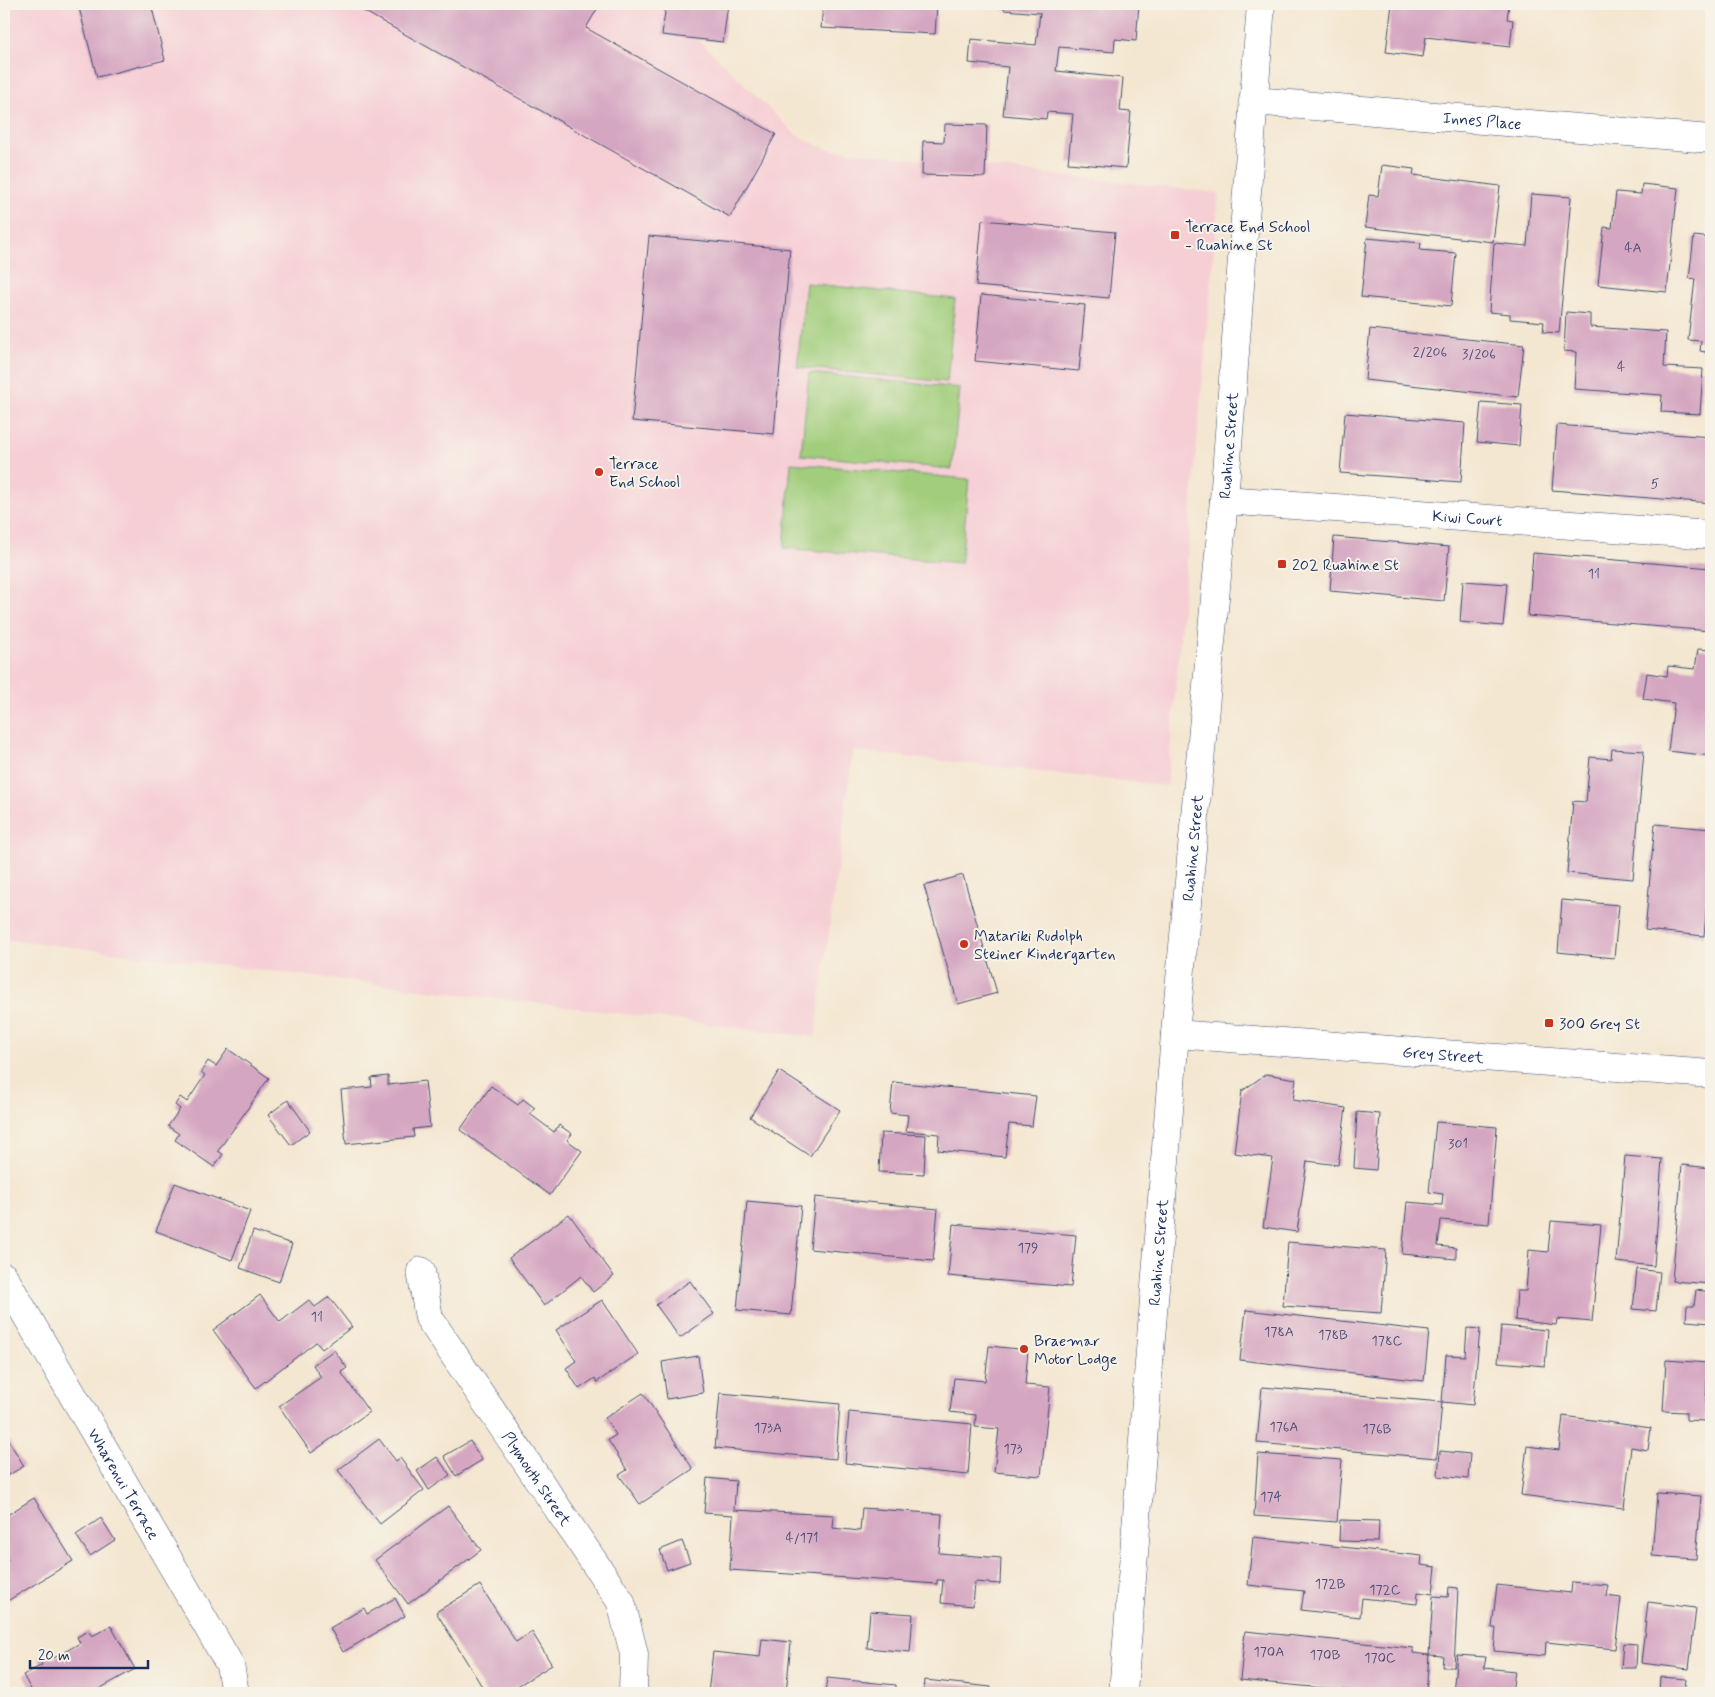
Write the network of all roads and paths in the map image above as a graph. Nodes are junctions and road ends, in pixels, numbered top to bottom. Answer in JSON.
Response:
{"nodes":[{"id":1,"x":1261,"y":4,"type":"edge"},
{"id":2,"x":1253,"y":101,"type":"junction"},
{"id":3,"x":1711,"y":139,"type":"edge"},
{"id":4,"x":1224,"y":500,"type":"junction"},
{"id":5,"x":1711,"y":535,"type":"edge"},
{"id":6,"x":1175,"y":1034,"type":"junction"},
{"id":7,"x":1711,"y":1074,"type":"edge"},
{"id":8,"x":421,"y":1272,"type":"dead end"},
{"id":9,"x":4,"y":1277,"type":"edge"},
{"id":10,"x":235,"y":1693,"type":"edge"},
{"id":11,"x":633,"y":1693,"type":"edge"},
{"id":12,"x":1123,"y":1693,"type":"edge"}],
"edges":[{"from":1,"to":2,"type":"street","name":"Ruahine Street"},
{"from":2,"to":3,"type":"street","name":"Innes Place"},
{"from":2,"to":4,"type":"street","name":"Ruahine Street"},
{"from":4,"to":5,"type":"street","name":"Kiwi Court"},
{"from":4,"to":6,"type":"street","name":"Ruahine Street"},
{"from":6,"to":7,"type":"street","name":"Grey Street"},
{"from":6,"to":12,"type":"street","name":"Ruahine Street"},
{"from":8,"to":11,"type":"street","name":"Plymouth Street"},
{"from":9,"to":10,"type":"street","name":"Wharenui Terrace"}]}
